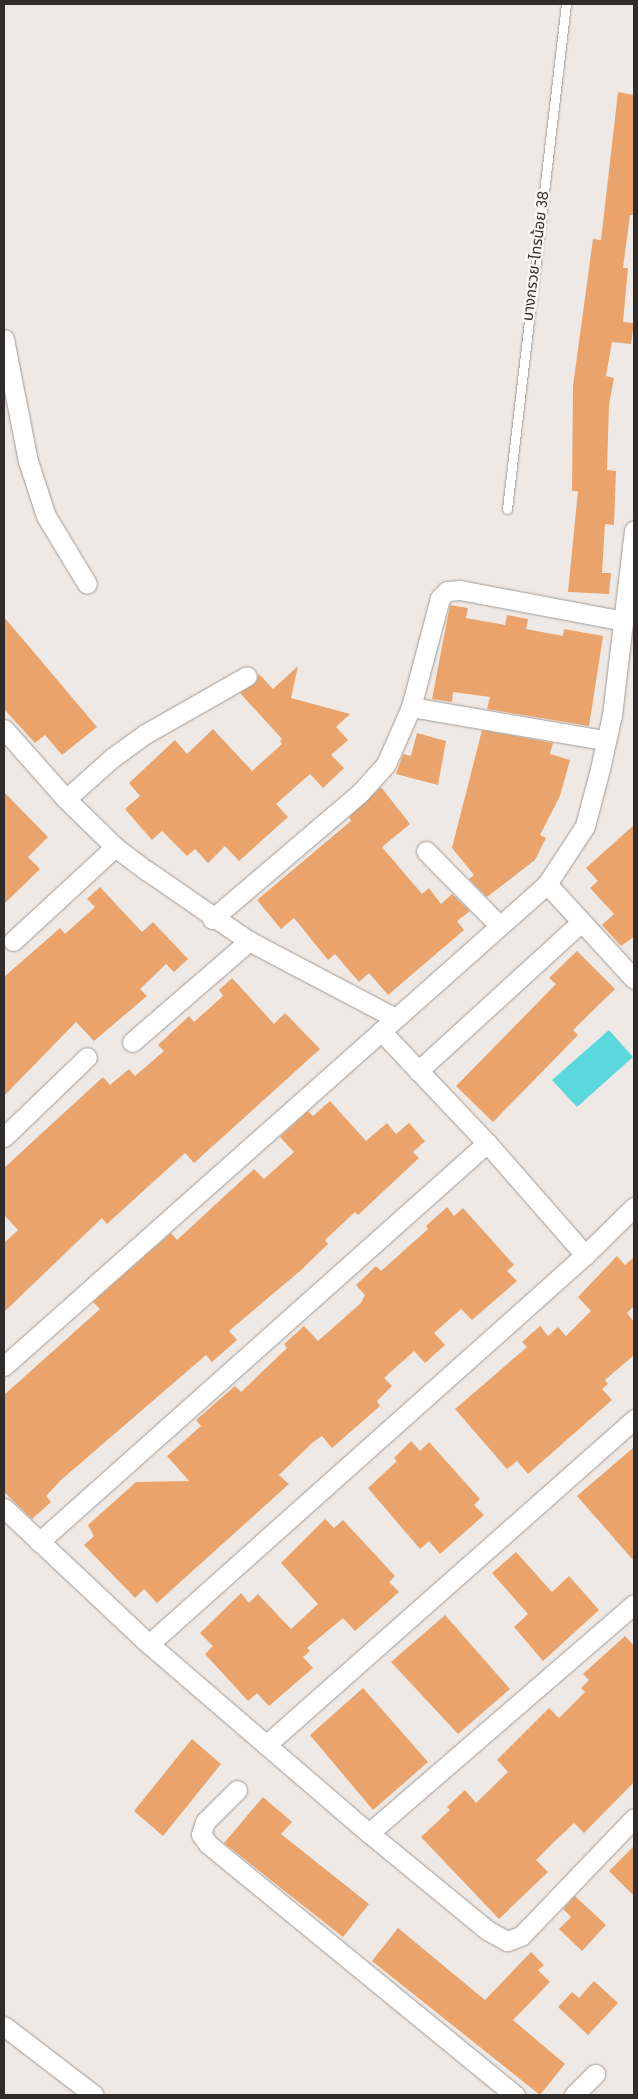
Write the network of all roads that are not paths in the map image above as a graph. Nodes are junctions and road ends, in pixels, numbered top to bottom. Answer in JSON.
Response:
{"nodes":[{"id":1,"x":566,"y":4,"type":"edge"},
{"id":2,"x":4,"y":339,"type":"edge"},
{"id":3,"x":507,"y":509,"type":"dead end"},
{"id":4,"x":634,"y":530,"type":"edge"},
{"id":5,"x":87,"y":584,"type":"dead end"},
{"id":6,"x":624,"y":621,"type":"junction"},
{"id":7,"x":247,"y":676,"type":"dead end"},
{"id":8,"x":411,"y":707,"type":"junction"},
{"id":9,"x":4,"y":729,"type":"edge"},
{"id":10,"x":605,"y":740,"type":"junction"},
{"id":11,"x":66,"y":799,"type":"junction"},
{"id":12,"x":115,"y":847,"type":"junction"},
{"id":13,"x":426,"y":851,"type":"dead end"},
{"id":14,"x":547,"y":884,"type":"junction"},
{"id":15,"x":212,"y":919,"type":"junction"},
{"id":16,"x":581,"y":922,"type":"junction"},
{"id":17,"x":500,"y":925,"type":"junction"},
{"id":18,"x":13,"y":941,"type":"dead end"},
{"id":19,"x":249,"y":941,"type":"junction"},
{"id":20,"x":634,"y":979,"type":"edge"},
{"id":21,"x":396,"y":1018,"type":"junction"},
{"id":22,"x":381,"y":1031,"type":"junction"},
{"id":23,"x":132,"y":1042,"type":"dead end"},
{"id":24,"x":87,"y":1057,"type":"dead end"},
{"id":25,"x":418,"y":1071,"type":"junction"},
{"id":26,"x":4,"y":1137,"type":"edge"},
{"id":27,"x":487,"y":1143,"type":"junction"},
{"id":28,"x":634,"y":1207,"type":"edge"},
{"id":29,"x":585,"y":1255,"type":"junction"},
{"id":30,"x":4,"y":1366,"type":"edge"},
{"id":31,"x":634,"y":1419,"type":"edge"},
{"id":32,"x":4,"y":1508,"type":"edge"},
{"id":33,"x":39,"y":1542,"type":"junction"},
{"id":34,"x":634,"y":1604,"type":"edge"},
{"id":35,"x":149,"y":1644,"type":"junction"},
{"id":36,"x":266,"y":1745,"type":"junction"},
{"id":37,"x":237,"y":1790,"type":"dead end"},
{"id":38,"x":634,"y":1818,"type":"edge"},
{"id":39,"x":369,"y":1833,"type":"junction"},
{"id":40,"x":4,"y":2026,"type":"edge"},
{"id":41,"x":595,"y":2074,"type":"dead end"},
{"id":42,"x":94,"y":2095,"type":"edge"},
{"id":43,"x":515,"y":2095,"type":"edge"},
{"id":44,"x":574,"y":2095,"type":"edge"}],
"edges":[{"from":1,"to":3,"type":"lane","name":"บางกรวย-ไทรน้อย 38"},
{"from":2,"to":5,"type":"street"},
{"from":4,"to":6,"type":"street"},
{"from":6,"to":8,"type":"street"},
{"from":6,"to":10,"type":"street"},
{"from":7,"to":11,"type":"street"},
{"from":8,"to":10,"type":"street"},
{"from":8,"to":15,"type":"street"},
{"from":9,"to":11,"type":"street"},
{"from":10,"to":14,"type":"street"},
{"from":11,"to":12,"type":"street"},
{"from":12,"to":15,"type":"street"},
{"from":12,"to":18,"type":"street"},
{"from":13,"to":17,"type":"street"},
{"from":14,"to":16,"type":"street"},
{"from":14,"to":17,"type":"street"},
{"from":15,"to":19,"type":"street"},
{"from":16,"to":20,"type":"street"},
{"from":16,"to":25,"type":"street"},
{"from":17,"to":21,"type":"street"},
{"from":19,"to":21,"type":"street"},
{"from":19,"to":23,"type":"street"},
{"from":21,"to":22,"type":"street"},
{"from":22,"to":25,"type":"street"},
{"from":22,"to":30,"type":"street"},
{"from":24,"to":26,"type":"street"},
{"from":25,"to":27,"type":"street"},
{"from":27,"to":29,"type":"street"},
{"from":27,"to":33,"type":"street"},
{"from":28,"to":29,"type":"street"},
{"from":29,"to":35,"type":"street"},
{"from":31,"to":36,"type":"street"},
{"from":32,"to":33,"type":"street"},
{"from":33,"to":35,"type":"street"},
{"from":34,"to":39,"type":"street"},
{"from":35,"to":36,"type":"street"},
{"from":36,"to":39,"type":"street"},
{"from":37,"to":43,"type":"street"},
{"from":38,"to":39,"type":"street"},
{"from":40,"to":42,"type":"street"},
{"from":41,"to":44,"type":"street"}]}
